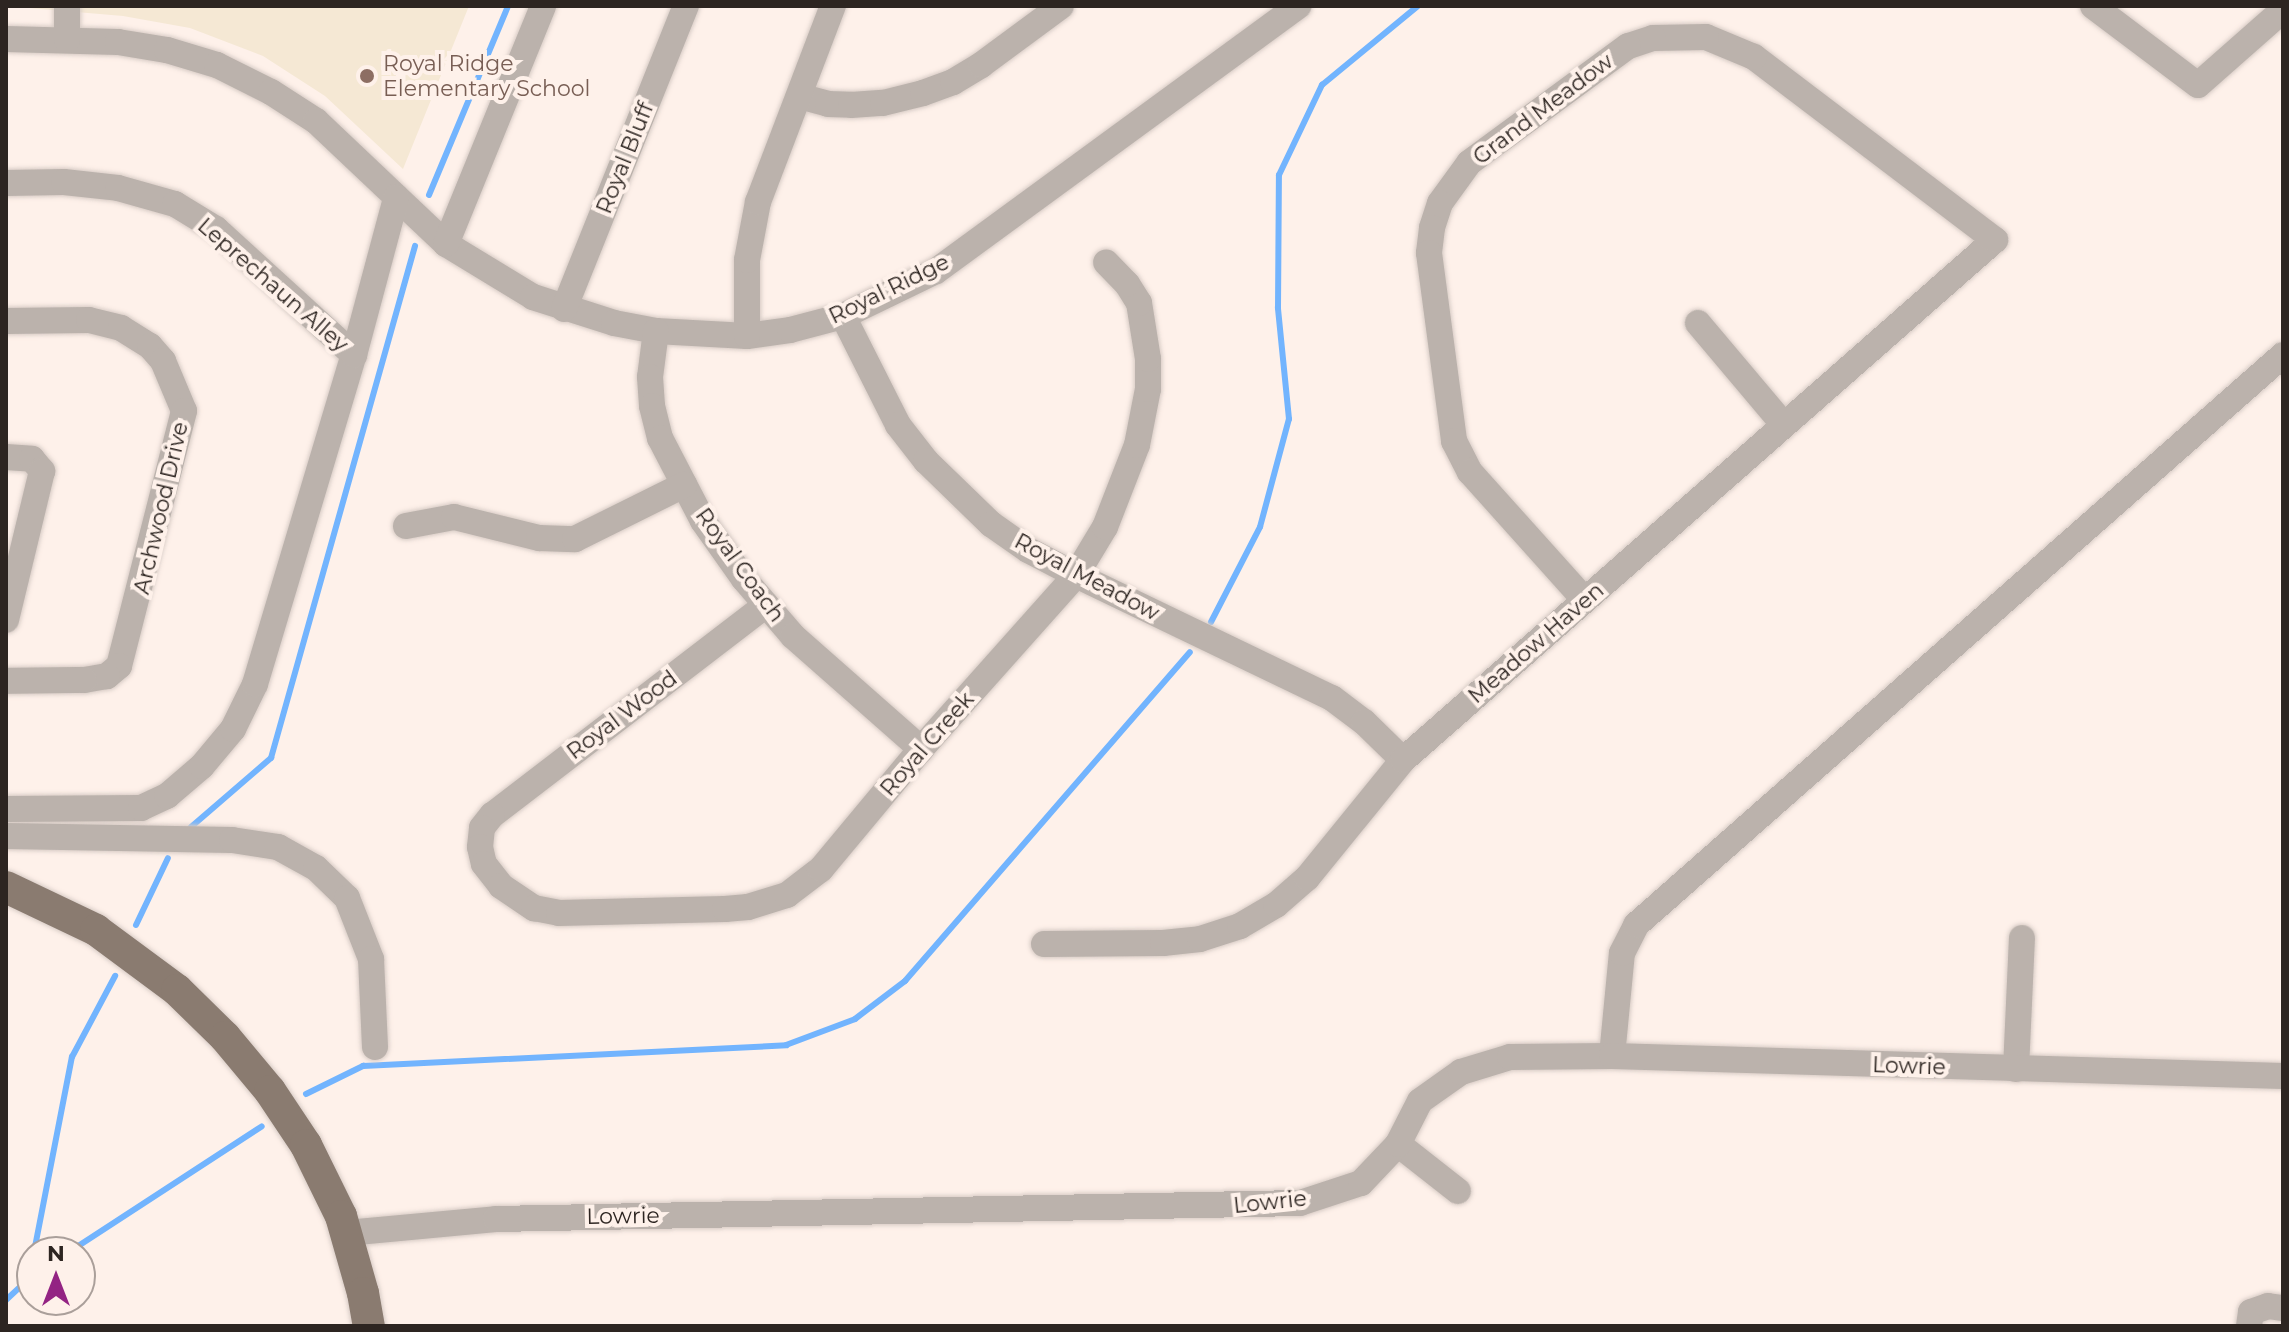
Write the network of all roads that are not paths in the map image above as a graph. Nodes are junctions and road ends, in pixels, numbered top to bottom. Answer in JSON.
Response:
{"nodes":[{"id":1,"x":67,"y":6,"type":"edge"},
{"id":2,"x":543,"y":6,"type":"edge"},
{"id":3,"x":686,"y":6,"type":"edge"},
{"id":4,"x":833,"y":6,"type":"edge"},
{"id":5,"x":1061,"y":6,"type":"edge"},
{"id":6,"x":1298,"y":6,"type":"edge"},
{"id":7,"x":2093,"y":6,"type":"edge"},
{"id":8,"x":2283,"y":10,"type":"edge"},
{"id":9,"x":6,"y":39,"type":"edge"},
{"id":10,"x":67,"y":40,"type":"junction"},
{"id":11,"x":799,"y":96,"type":"junction"},
{"id":12,"x":6,"y":183,"type":"edge"},
{"id":13,"x":396,"y":198,"type":"junction"},
{"id":14,"x":1995,"y":240,"type":"joint"},
{"id":15,"x":446,"y":244,"type":"junction"},
{"id":16,"x":1106,"y":262,"type":"dead end"},
{"id":17,"x":564,"y":309,"type":"junction"},
{"id":18,"x":843,"y":316,"type":"junction"},
{"id":19,"x":6,"y":321,"type":"edge"},
{"id":20,"x":1698,"y":323,"type":"dead end"},
{"id":21,"x":656,"y":331,"type":"junction"},
{"id":22,"x":747,"y":336,"type":"junction"},
{"id":23,"x":354,"y":355,"type":"junction"},
{"id":24,"x":2283,"y":355,"type":"edge"},
{"id":25,"x":1784,"y":425,"type":"junction"},
{"id":26,"x":6,"y":457,"type":"edge"},
{"id":27,"x":684,"y":485,"type":"junction"},
{"id":28,"x":406,"y":526,"type":"dead end"},
{"id":29,"x":1076,"y":575,"type":"junction"},
{"id":30,"x":1585,"y":600,"type":"junction"},
{"id":31,"x":766,"y":605,"type":"junction"},
{"id":32,"x":6,"y":620,"type":"edge"},
{"id":33,"x":6,"y":681,"type":"edge"},
{"id":34,"x":921,"y":749,"type":"junction"},
{"id":35,"x":1403,"y":760,"type":"junction"},
{"id":36,"x":6,"y":809,"type":"edge"},
{"id":37,"x":482,"y":828,"type":"joint"},
{"id":38,"x":6,"y":836,"type":"edge"},
{"id":39,"x":6,"y":887,"type":"edge"},
{"id":40,"x":2022,"y":938,"type":"dead end"},
{"id":41,"x":1044,"y":944,"type":"dead end"},
{"id":42,"x":375,"y":1047,"type":"dead end"},
{"id":43,"x":1612,"y":1056,"type":"junction"},
{"id":44,"x":2016,"y":1069,"type":"junction"},
{"id":45,"x":2283,"y":1076,"type":"edge"},
{"id":46,"x":1398,"y":1144,"type":"junction"},
{"id":47,"x":1458,"y":1191,"type":"dead end"},
{"id":48,"x":346,"y":1233,"type":"junction"},
{"id":49,"x":2283,"y":1308,"type":"edge"},
{"id":50,"x":369,"y":1326,"type":"edge"},
{"id":51,"x":2249,"y":1326,"type":"edge"}],
"edges":[{"from":1,"to":10,"type":"street"},
{"from":2,"to":15,"type":"street"},
{"from":3,"to":17,"type":"street","name":"Royal Bluff"},
{"from":4,"to":11,"type":"street"},
{"from":5,"to":11,"type":"street"},
{"from":6,"to":18,"type":"street","name":"Royal Ridge"},
{"from":7,"to":8,"type":"street"},
{"from":9,"to":10,"type":"street","name":"Royal Ridge"},
{"from":10,"to":13,"type":"street","name":"Royal Ridge"},
{"from":11,"to":22,"type":"street"},
{"from":12,"to":23,"type":"street","name":"Leprechaun Alley"},
{"from":13,"to":15,"type":"street","name":"Royal Ridge"},
{"from":13,"to":23,"type":"street"},
{"from":14,"to":25,"type":"street","name":"Meadow Haven"},
{"from":14,"to":30,"type":"street","name":"Grand Meadow"},
{"from":15,"to":17,"type":"street","name":"Royal Ridge"},
{"from":16,"to":29,"type":"street","name":"Royal Creek"},
{"from":17,"to":21,"type":"street","name":"Royal Ridge"},
{"from":18,"to":22,"type":"street","name":"Royal Ridge"},
{"from":18,"to":29,"type":"street","name":"Royal Meadow"},
{"from":19,"to":33,"type":"street","name":"Archwood Drive"},
{"from":20,"to":25,"type":"street"},
{"from":21,"to":22,"type":"street","name":"Royal Ridge"},
{"from":21,"to":27,"type":"street","name":"Royal Coach"},
{"from":23,"to":36,"type":"street"},
{"from":24,"to":43,"type":"street"},
{"from":25,"to":30,"type":"street","name":"Meadow Haven"},
{"from":26,"to":32,"type":"street"},
{"from":27,"to":28,"type":"street"},
{"from":27,"to":31,"type":"street","name":"Royal Coach"},
{"from":29,"to":34,"type":"street","name":"Royal Creek"},
{"from":29,"to":35,"type":"street","name":"Royal Meadow"},
{"from":30,"to":35,"type":"street","name":"Meadow Haven"},
{"from":31,"to":34,"type":"street","name":"Royal Coach"},
{"from":31,"to":37,"type":"street","name":"Royal Wood"},
{"from":34,"to":37,"type":"street","name":"Royal Creek"},
{"from":35,"to":41,"type":"street","name":"Meadow Haven"},
{"from":38,"to":42,"type":"street"},
{"from":39,"to":48,"type":"main road"},
{"from":40,"to":44,"type":"street"},
{"from":43,"to":44,"type":"street","name":"Lowrie"},
{"from":43,"to":46,"type":"street","name":"Lowrie"},
{"from":44,"to":45,"type":"street","name":"Lowrie"},
{"from":46,"to":47,"type":"street"},
{"from":46,"to":48,"type":"street","name":"Lowrie"},
{"from":48,"to":50,"type":"main road"},
{"from":49,"to":51,"type":"street"}]}
